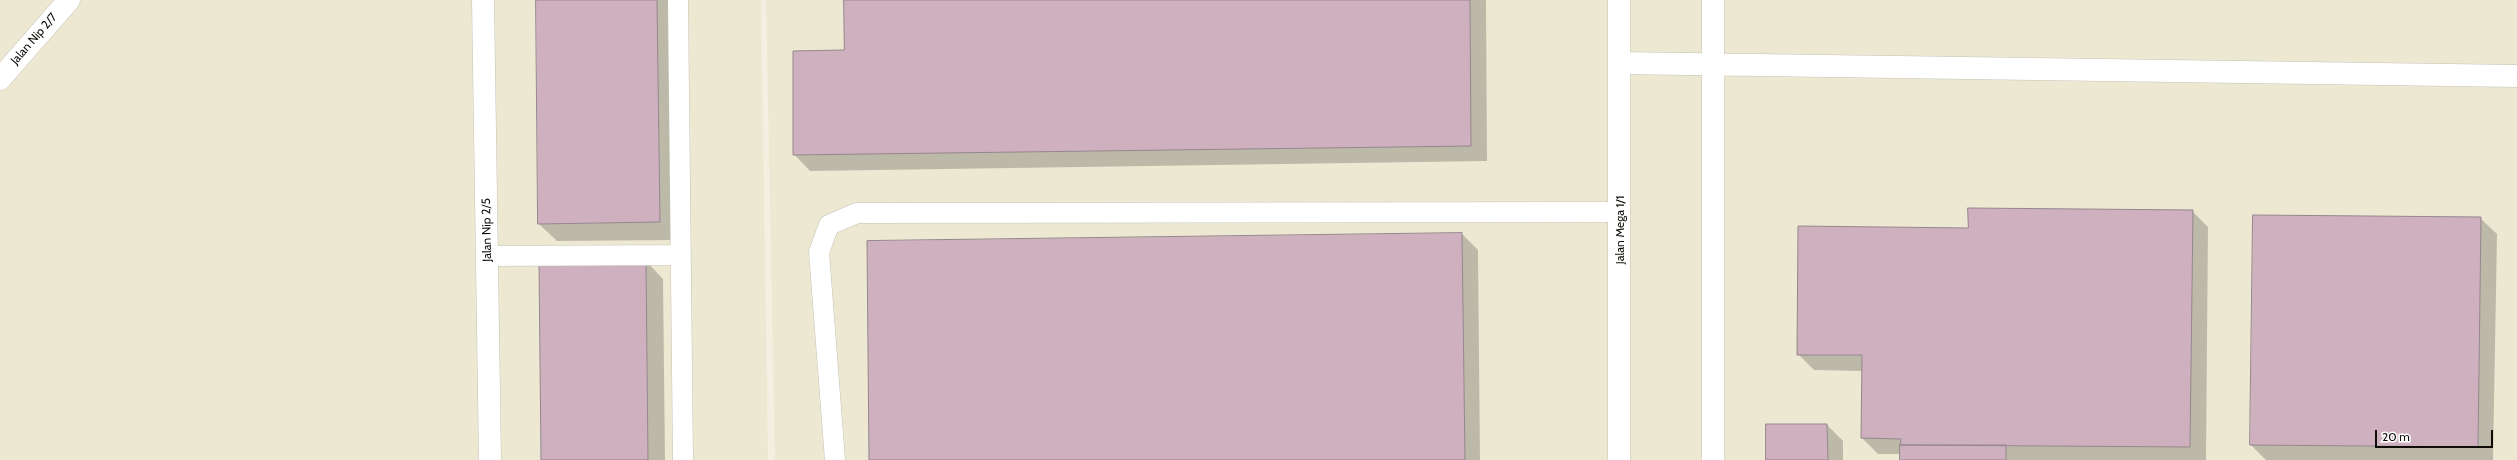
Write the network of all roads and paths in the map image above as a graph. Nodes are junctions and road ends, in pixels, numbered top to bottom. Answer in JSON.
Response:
{"nodes":[{"id":1,"x":68,"y":0,"type":"edge"},
{"id":2,"x":483,"y":0,"type":"edge"},
{"id":3,"x":678,"y":0,"type":"edge"},
{"id":4,"x":1620,"y":0,"type":"edge"},
{"id":5,"x":1714,"y":0,"type":"edge"},
{"id":6,"x":1620,"y":63,"type":"junction"},
{"id":7,"x":1714,"y":65,"type":"junction"},
{"id":8,"x":2517,"y":76,"type":"edge"},
{"id":9,"x":0,"y":79,"type":"edge"},
{"id":10,"x":1620,"y":212,"type":"junction"},
{"id":11,"x":681,"y":255,"type":"junction"},
{"id":12,"x":487,"y":256,"type":"junction"},
{"id":13,"x":490,"y":460,"type":"edge"},
{"id":14,"x":683,"y":460,"type":"edge"},
{"id":15,"x":835,"y":460,"type":"edge"},
{"id":16,"x":1620,"y":460,"type":"edge"},
{"id":17,"x":1713,"y":460,"type":"edge"}],
"edges":[{"from":1,"to":9,"type":"street","name":"Jalan Nip 2/7"},
{"from":2,"to":12,"type":"street","name":"Jalan Nip 2/5"},
{"from":3,"to":11,"type":"lane"},
{"from":4,"to":6,"type":"street","name":"Jalan Mega 1/1"},
{"from":5,"to":7,"type":"street"},
{"from":6,"to":7,"type":"street"},
{"from":6,"to":10,"type":"street","name":"Jalan Mega 1/1"},
{"from":7,"to":8,"type":"street"},
{"from":7,"to":17,"type":"street"},
{"from":10,"to":15,"type":"lane"},
{"from":10,"to":16,"type":"street","name":"Jalan Mega 1/1"},
{"from":11,"to":12,"type":"lane"},
{"from":11,"to":14,"type":"lane"},
{"from":12,"to":13,"type":"street","name":"Jalan Nip 2/5"}]}
